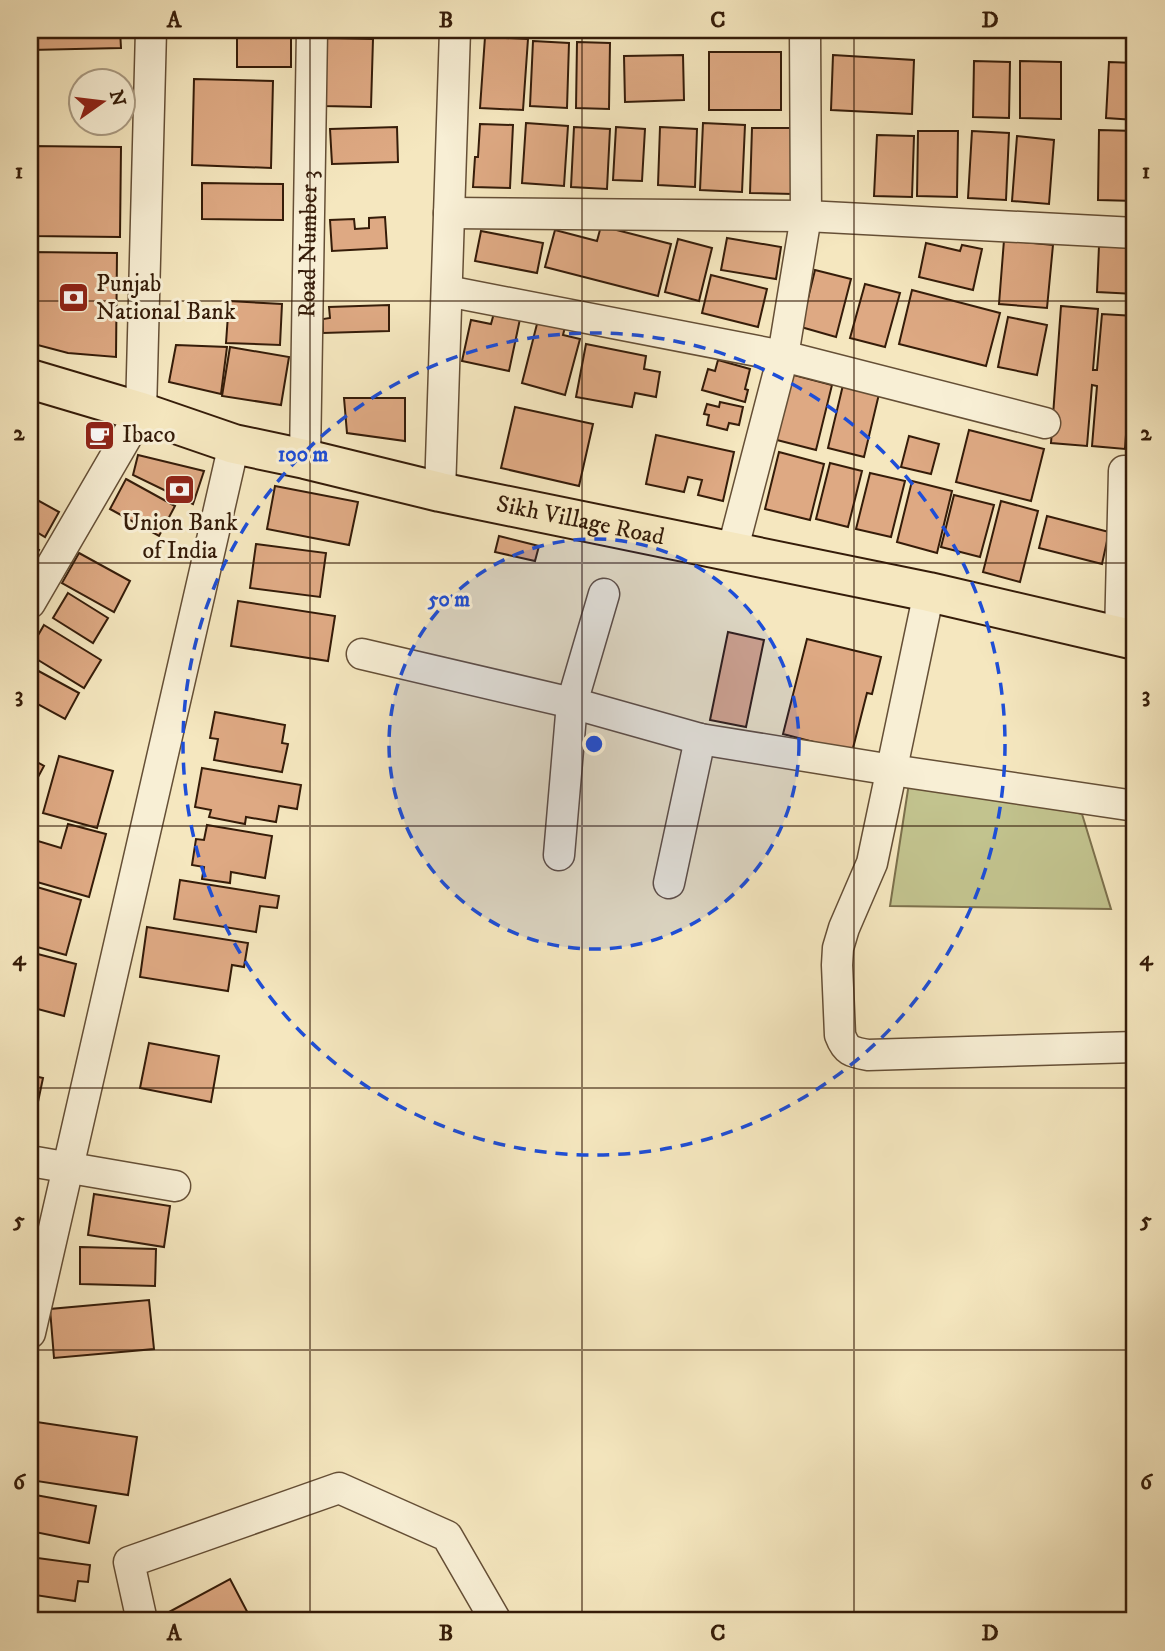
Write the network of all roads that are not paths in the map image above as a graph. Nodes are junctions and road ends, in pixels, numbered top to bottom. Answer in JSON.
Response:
{"nodes":[{"id":1,"x":151,"y":30,"type":"edge"},
{"id":2,"x":312,"y":30,"type":"edge"},
{"id":3,"x":455,"y":30,"type":"edge"},
{"id":4,"x":804,"y":30,"type":"edge"},
{"id":5,"x":449,"y":213,"type":"junction"},
{"id":6,"x":806,"y":216,"type":"junction"},
{"id":7,"x":1135,"y":233,"type":"edge"},
{"id":8,"x":447,"y":291,"type":"junction"},
{"id":9,"x":783,"y":356,"type":"junction"},
{"id":10,"x":30,"y":379,"type":"edge"},
{"id":11,"x":141,"y":412,"type":"junction"},
{"id":12,"x":1045,"y":423,"type":"dead end"},
{"id":13,"x":234,"y":444,"type":"junction"},
{"id":14,"x":305,"y":459,"type":"junction"},
{"id":15,"x":1124,"y":471,"type":"dead end"},
{"id":16,"x":440,"y":492,"type":"junction"},
{"id":17,"x":732,"y":552,"type":"junction"},
{"id":18,"x":929,"y":592,"type":"junction"},
{"id":19,"x":604,"y":594,"type":"dead end"},
{"id":20,"x":30,"y":603,"type":"edge"},
{"id":21,"x":1127,"y":639,"type":"edge"},
{"id":22,"x":362,"y":654,"type":"dead end"},
{"id":23,"x":572,"y":704,"type":"junction"},
{"id":24,"x":700,"y":739,"type":"junction"},
{"id":25,"x":892,"y":770,"type":"junction"},
{"id":26,"x":1135,"y":806,"type":"edge"},
{"id":27,"x":559,"y":855,"type":"dead end"},
{"id":28,"x":668,"y":883,"type":"dead end"},
{"id":29,"x":1135,"y":1047,"type":"edge"},
{"id":30,"x":30,"y":1161,"type":"edge"},
{"id":31,"x":68,"y":1166,"type":"junction"},
{"id":32,"x":175,"y":1186,"type":"dead end"},
{"id":33,"x":30,"y":1334,"type":"edge"},
{"id":34,"x":142,"y":1621,"type":"edge"},
{"id":35,"x":496,"y":1621,"type":"edge"}],
"edges":[{"from":1,"to":11,"type":"street"},
{"from":2,"to":14,"type":"street","name":"Road Number 3"},
{"from":3,"to":5,"type":"street"},
{"from":4,"to":6,"type":"street"},
{"from":5,"to":6,"type":"street"},
{"from":5,"to":8,"type":"street"},
{"from":6,"to":7,"type":"street"},
{"from":6,"to":9,"type":"street"},
{"from":8,"to":9,"type":"street"},
{"from":8,"to":16,"type":"street"},
{"from":9,"to":12,"type":"street"},
{"from":9,"to":17,"type":"street"},
{"from":10,"to":11,"type":"main road","name":"Sikh Village Road"},
{"from":11,"to":13,"type":"main road","name":"Sikh Village Road"},
{"from":11,"to":20,"type":"street"},
{"from":13,"to":14,"type":"main road","name":"Sikh Village Road"},
{"from":13,"to":31,"type":"street"},
{"from":14,"to":16,"type":"main road","name":"Sikh Village Road"},
{"from":15,"to":21,"type":"street"},
{"from":16,"to":17,"type":"main road","name":"Sikh Village Road"},
{"from":17,"to":18,"type":"main road","name":"Sikh Village Road"},
{"from":18,"to":21,"type":"main road","name":"Sikh Village Road"},
{"from":18,"to":25,"type":"street"},
{"from":19,"to":23,"type":"street"},
{"from":22,"to":23,"type":"street"},
{"from":23,"to":24,"type":"street"},
{"from":23,"to":27,"type":"street"},
{"from":24,"to":25,"type":"street"},
{"from":24,"to":28,"type":"street"},
{"from":25,"to":26,"type":"street"},
{"from":25,"to":29,"type":"street"},
{"from":30,"to":31,"type":"street"},
{"from":31,"to":32,"type":"street"},
{"from":31,"to":33,"type":"street"},
{"from":34,"to":35,"type":"street"}]}
